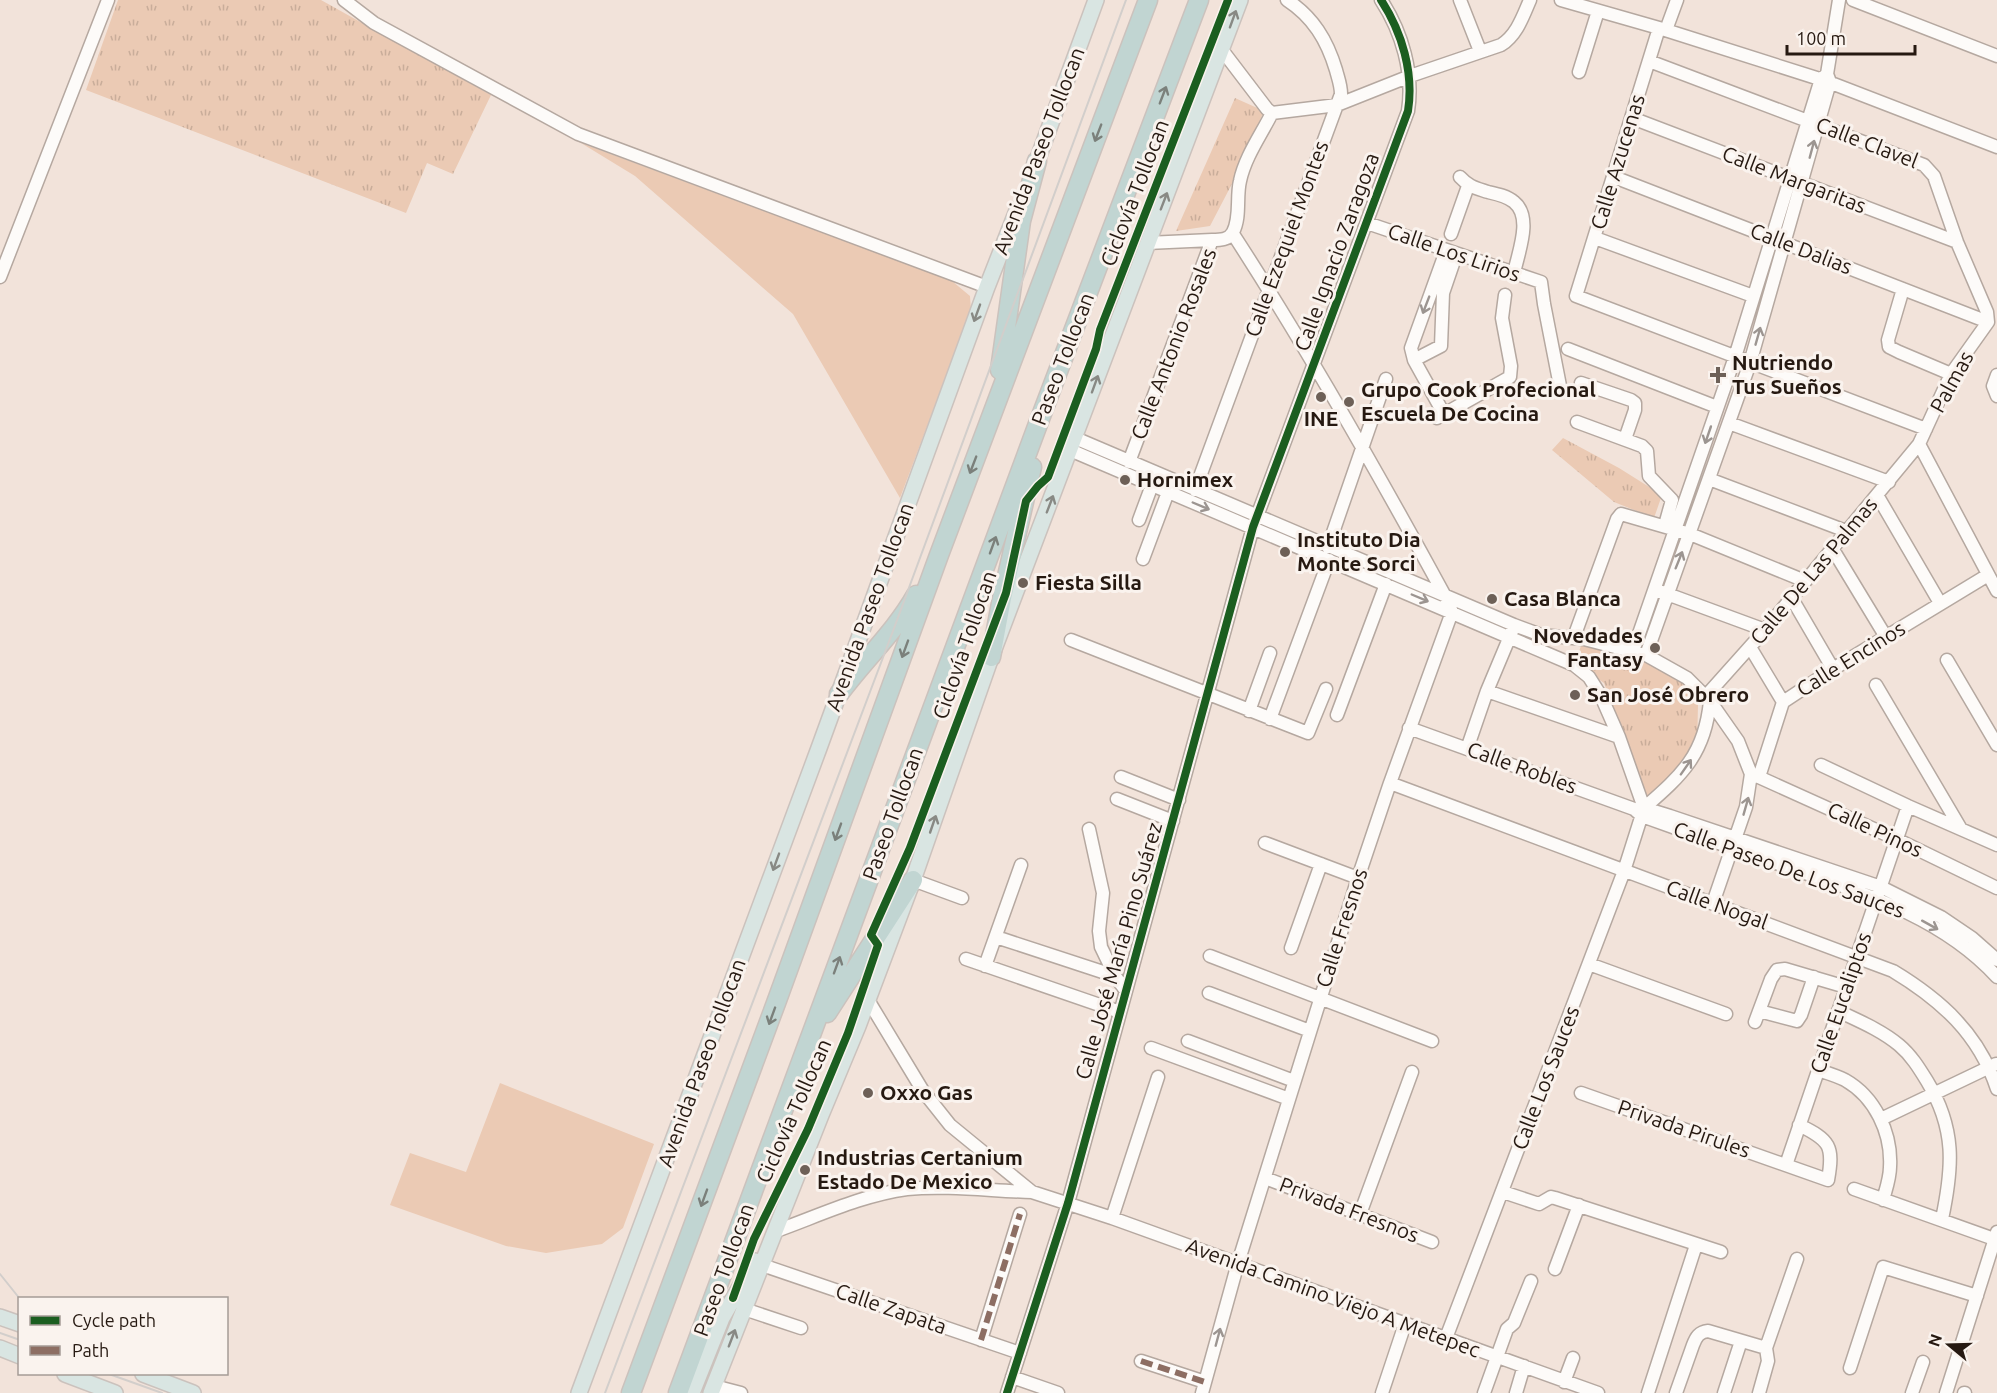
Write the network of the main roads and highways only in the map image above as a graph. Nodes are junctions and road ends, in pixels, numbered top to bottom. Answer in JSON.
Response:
{"nodes":[{"id":1,"x":1096,"y":0,"type":"edge"},
{"id":2,"x":1148,"y":0,"type":"edge"},
{"id":3,"x":1199,"y":0,"type":"edge"},
{"id":4,"x":1240,"y":0,"type":"edge"},
{"id":5,"x":1037,"y":161,"type":"junction"},
{"id":6,"x":994,"y":410,"type":"junction"},
{"id":7,"x":1038,"y":424,"type":"junction"},
{"id":8,"x":939,"y":555,"type":"junction"},
{"id":9,"x":991,"y":657,"type":"junction"},
{"id":10,"x":838,"y":694,"type":"junction"},
{"id":11,"x":913,"y":879,"type":"junction"},
{"id":12,"x":810,"y":1039,"type":"junction"},
{"id":13,"x":645,"y":1214,"type":"junction"},
{"id":14,"x":776,"y":1231,"type":"junction"},
{"id":15,"x":0,"y":1317,"type":"edge"},
{"id":16,"x":18,"y":1323,"type":"edge"},
{"id":17,"x":0,"y":1348,"type":"edge"},
{"id":18,"x":18,"y":1355,"type":"edge"},
{"id":19,"x":68,"y":1375,"type":"edge"},
{"id":20,"x":145,"y":1375,"type":"edge"},
{"id":21,"x":166,"y":1388,"type":"edge"},
{"id":22,"x":712,"y":1389,"type":"edge"},
{"id":23,"x":115,"y":1393,"type":"edge"},
{"id":24,"x":193,"y":1393,"type":"edge"},
{"id":25,"x":579,"y":1393,"type":"edge"},
{"id":26,"x":589,"y":1393,"type":"edge"},
{"id":27,"x":631,"y":1393,"type":"edge"},
{"id":28,"x":678,"y":1393,"type":"edge"},
{"id":29,"x":692,"y":1393,"type":"edge"}],
"edges":[{"from":1,"to":5,"type":"main road","name":"Avenida Paseo Tollocan"},
{"from":2,"to":6,"type":"highway","name":"Paseo Tollocan","one_way":true},
{"from":7,"to":3,"type":"highway","name":"Paseo Tollocan","one_way":true},
{"from":9,"to":4,"type":"main road","one_way":true},
{"from":5,"to":6,"type":"highway"},
{"from":5,"to":10,"type":"main road","name":"Avenida Paseo Tollocan","one_way":true},
{"from":6,"to":8,"type":"highway","name":"Paseo Tollocan","one_way":true},
{"from":7,"to":9,"type":"highway"},
{"from":12,"to":7,"type":"highway","name":"Paseo Tollocan","one_way":true},
{"from":8,"to":10,"type":"highway"},
{"from":8,"to":27,"type":"highway","name":"Paseo Tollocan","one_way":true},
{"from":11,"to":9,"type":"main road","one_way":true},
{"from":10,"to":13,"type":"main road","name":"Avenida Paseo Tollocan","one_way":true},
{"from":11,"to":12,"type":"highway"},
{"from":11,"to":14,"type":"main road"},
{"from":12,"to":28,"type":"highway","name":"Paseo Tollocan"},
{"from":13,"to":25,"type":"main road","name":"Avenida Paseo Tollocan"},
{"from":13,"to":26,"type":"main road","name":"Avenida Paseo Tollocan"},
{"from":22,"to":14,"type":"main road","one_way":true},
{"from":14,"to":29,"type":"main road"},
{"from":15,"to":16,"type":"main road"},
{"from":17,"to":18,"type":"main road"},
{"from":19,"to":23,"type":"main road"},
{"from":20,"to":21,"type":"main road"},
{"from":21,"to":24,"type":"main road"}]}
